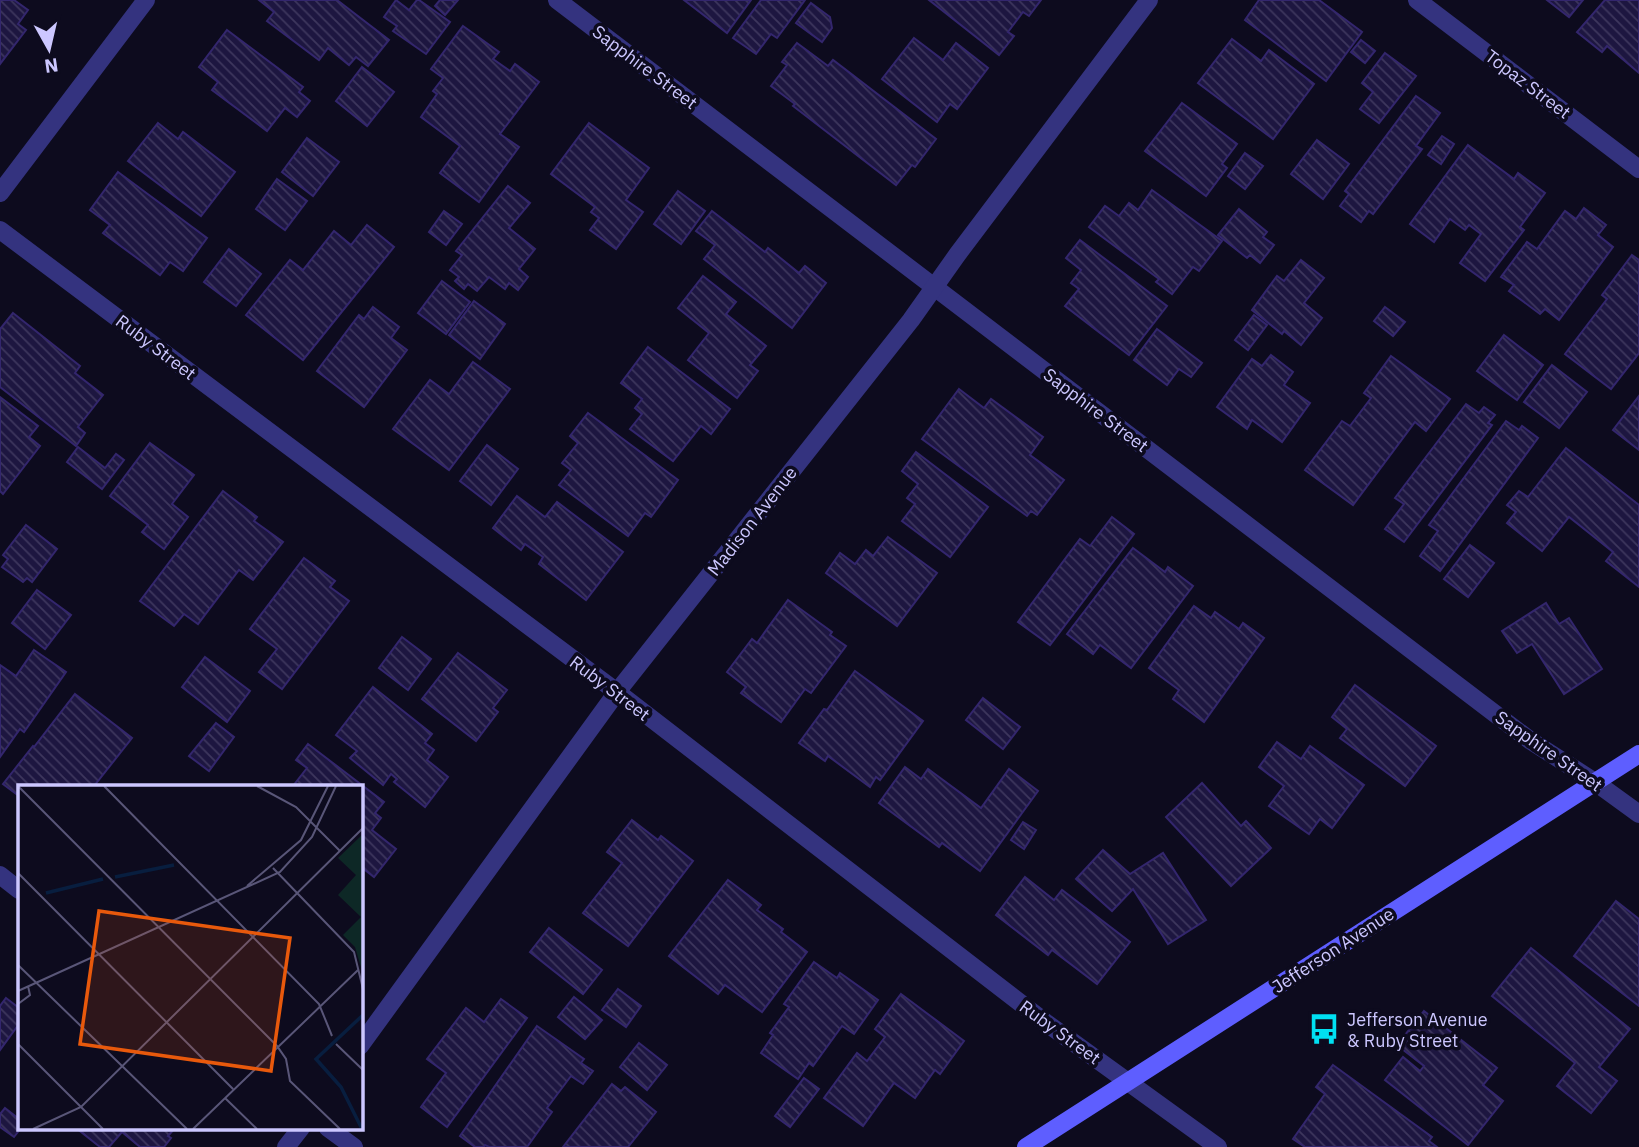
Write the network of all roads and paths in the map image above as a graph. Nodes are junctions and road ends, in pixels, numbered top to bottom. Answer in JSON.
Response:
{"nodes":[{"id":1,"x":146,"y":0,"type":"edge"},
{"id":2,"x":557,"y":0,"type":"edge"},
{"id":3,"x":1149,"y":0,"type":"edge"},
{"id":4,"x":1417,"y":0,"type":"edge"},
{"id":5,"x":1639,"y":169,"type":"edge"},
{"id":6,"x":0,"y":193,"type":"edge"},
{"id":7,"x":0,"y":230,"type":"edge"},
{"id":8,"x":934,"y":287,"type":"junction"},
{"id":9,"x":617,"y":692,"type":"junction"},
{"id":10,"x":1639,"y":754,"type":"edge"},
{"id":11,"x":1595,"y":782,"type":"junction"},
{"id":12,"x":1639,"y":814,"type":"edge"},
{"id":13,"x":0,"y":875,"type":"edge"},
{"id":14,"x":18,"y":889,"type":"edge"},
{"id":15,"x":362,"y":1043,"type":"edge"},
{"id":16,"x":1130,"y":1082,"type":"junction"},
{"id":17,"x":299,"y":1130,"type":"edge"},
{"id":18,"x":331,"y":1130,"type":"edge"},
{"id":19,"x":286,"y":1147,"type":"edge"},
{"id":20,"x":354,"y":1147,"type":"edge"},
{"id":21,"x":1026,"y":1147,"type":"edge"},
{"id":22,"x":1218,"y":1147,"type":"edge"}],
"edges":[{"from":1,"to":6,"type":"street"},
{"from":2,"to":8,"type":"street","name":"Sapphire Street"},
{"from":3,"to":8,"type":"street","name":"Madison Avenue"},
{"from":4,"to":5,"type":"street","name":"Topaz Street"},
{"from":7,"to":9,"type":"street","name":"Ruby Street"},
{"from":8,"to":9,"type":"street","name":"Madison Avenue"},
{"from":8,"to":11,"type":"street","name":"Sapphire Street"},
{"from":9,"to":15,"type":"street","name":"Madison Avenue"},
{"from":9,"to":16,"type":"street","name":"Ruby Street"},
{"from":10,"to":11,"type":"main road","name":"Jefferson Avenue"},
{"from":11,"to":12,"type":"street","name":"Sapphire Street"},
{"from":11,"to":16,"type":"main road","name":"Jefferson Avenue"},
{"from":13,"to":14,"type":"street"},
{"from":16,"to":21,"type":"main road","name":"Jefferson Avenue"},
{"from":16,"to":22,"type":"street","name":"Ruby Street"},
{"from":17,"to":19,"type":"street"},
{"from":18,"to":20,"type":"street"}]}
